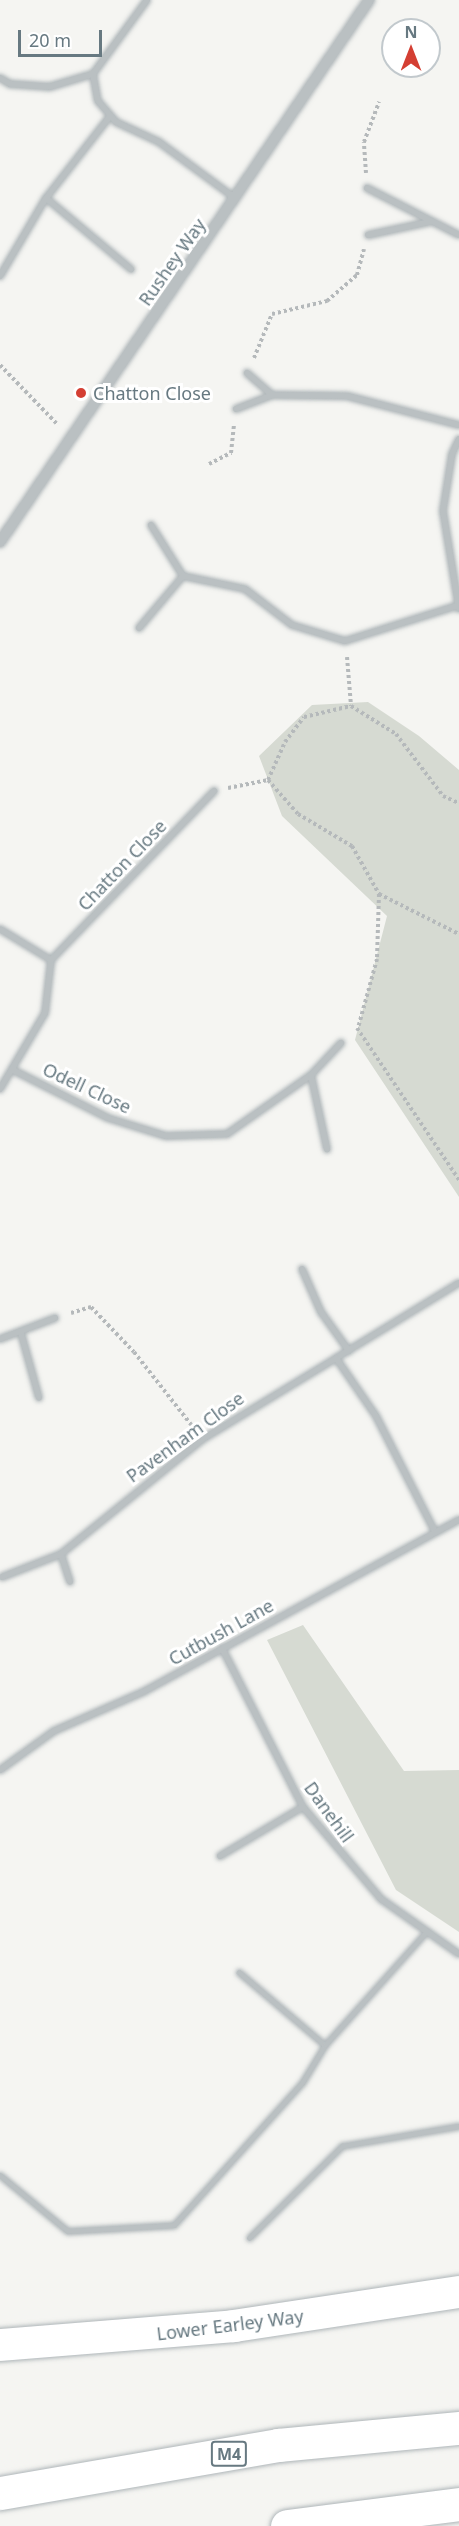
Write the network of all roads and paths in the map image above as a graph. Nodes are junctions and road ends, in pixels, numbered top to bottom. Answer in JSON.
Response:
{"nodes":[{"id":1,"x":147,"y":0,"type":"edge"},
{"id":2,"x":369,"y":0,"type":"edge"},
{"id":3,"x":93,"y":74,"type":"junction"},
{"id":4,"x":0,"y":78,"type":"edge"},
{"id":5,"x":379,"y":102,"type":"dead end"},
{"id":6,"x":110,"y":116,"type":"junction"},
{"id":7,"x":367,"y":188,"type":"joint"},
{"id":8,"x":46,"y":198,"type":"junction"},
{"id":9,"x":236,"y":198,"type":"junction"},
{"id":10,"x":429,"y":222,"type":"junction"},
{"id":11,"x":368,"y":235,"type":"joint"},
{"id":12,"x":459,"y":235,"type":"edge"},
{"id":13,"x":131,"y":269,"type":"dead end"},
{"id":14,"x":0,"y":276,"type":"edge"},
{"id":15,"x":0,"y":365,"type":"edge"},
{"id":16,"x":247,"y":374,"type":"joint"},
{"id":17,"x":272,"y":395,"type":"junction"},
{"id":18,"x":236,"y":409,"type":"joint"},
{"id":19,"x":459,"y":425,"type":"edge"},
{"id":20,"x":70,"y":438,"type":"junction"},
{"id":21,"x":459,"y":439,"type":"edge"},
{"id":22,"x":209,"y":464,"type":"dead end"},
{"id":23,"x":151,"y":525,"type":"dead end"},
{"id":24,"x":0,"y":542,"type":"edge"},
{"id":25,"x":183,"y":576,"type":"junction"},
{"id":26,"x":458,"y":608,"type":"edge"},
{"id":27,"x":139,"y":628,"type":"dead end"},
{"id":28,"x":345,"y":641,"type":"junction"},
{"id":29,"x":351,"y":706,"type":"junction"},
{"id":30,"x":268,"y":780,"type":"junction"},
{"id":31,"x":214,"y":791,"type":"joint"},
{"id":32,"x":459,"y":803,"type":"edge"},
{"id":33,"x":379,"y":894,"type":"junction"},
{"id":34,"x":0,"y":928,"type":"edge"},
{"id":35,"x":459,"y":934,"type":"edge"},
{"id":36,"x":51,"y":960,"type":"junction"},
{"id":37,"x":358,"y":1028,"type":"junction"},
{"id":38,"x":341,"y":1043,"type":"joint"},
{"id":39,"x":13,"y":1070,"type":"junction"},
{"id":40,"x":311,"y":1075,"type":"junction"},
{"id":41,"x":0,"y":1089,"type":"edge"},
{"id":42,"x":327,"y":1149,"type":"dead end"},
{"id":43,"x":459,"y":1180,"type":"edge"},
{"id":44,"x":302,"y":1269,"type":"dead end"},
{"id":45,"x":459,"y":1283,"type":"edge"},
{"id":46,"x":55,"y":1318,"type":"joint"},
{"id":47,"x":21,"y":1333,"type":"junction"},
{"id":48,"x":0,"y":1339,"type":"edge"},
{"id":49,"x":350,"y":1351,"type":"junction"},
{"id":50,"x":336,"y":1358,"type":"junction"},
{"id":51,"x":39,"y":1398,"type":"dead end"},
{"id":52,"x":202,"y":1439,"type":"junction"},
{"id":53,"x":459,"y":1520,"type":"edge"},
{"id":54,"x":435,"y":1532,"type":"junction"},
{"id":55,"x":61,"y":1554,"type":"junction"},
{"id":56,"x":1,"y":1577,"type":"edge"},
{"id":57,"x":70,"y":1582,"type":"dead end"},
{"id":58,"x":222,"y":1648,"type":"junction"},
{"id":59,"x":0,"y":1770,"type":"edge"},
{"id":60,"x":303,"y":1807,"type":"junction"},
{"id":61,"x":220,"y":1856,"type":"dead end"},
{"id":62,"x":427,"y":1931,"type":"junction"},
{"id":63,"x":459,"y":1954,"type":"edge"},
{"id":64,"x":239,"y":1972,"type":"dead end"},
{"id":65,"x":326,"y":2045,"type":"junction"},
{"id":66,"x":459,"y":2126,"type":"edge"},
{"id":67,"x":0,"y":2175,"type":"edge"},
{"id":68,"x":249,"y":2238,"type":"dead end"},
{"id":69,"x":459,"y":2292,"type":"edge"},
{"id":70,"x":0,"y":2345,"type":"edge"},
{"id":71,"x":459,"y":2428,"type":"edge"},
{"id":72,"x":0,"y":2493,"type":"edge"},
{"id":73,"x":459,"y":2504,"type":"edge"},
{"id":74,"x":287,"y":2526,"type":"edge"}],
"edges":[{"from":1,"to":3,"type":"street"},
{"from":2,"to":9,"type":"street","name":"Rushey Way"},
{"from":3,"to":4,"type":"street"},
{"from":3,"to":6,"type":"street"},
{"from":5,"to":7,"type":"path"},
{"from":6,"to":8,"type":"street"},
{"from":6,"to":9,"type":"street"},
{"from":7,"to":10,"type":"street"},
{"from":8,"to":13,"type":"street"},
{"from":8,"to":14,"type":"street"},
{"from":9,"to":20,"type":"street","name":"Rushey Way"},
{"from":10,"to":11,"type":"street"},
{"from":10,"to":12,"type":"street"},
{"from":11,"to":16,"type":"path"},
{"from":15,"to":20,"type":"path"},
{"from":16,"to":17,"type":"street"},
{"from":17,"to":18,"type":"street"},
{"from":17,"to":19,"type":"street"},
{"from":18,"to":22,"type":"path"},
{"from":20,"to":24,"type":"street","name":"Rushey Way"},
{"from":21,"to":26,"type":"street"},
{"from":23,"to":25,"type":"street"},
{"from":25,"to":27,"type":"street"},
{"from":25,"to":28,"type":"street"},
{"from":26,"to":28,"type":"street"},
{"from":28,"to":29,"type":"path"},
{"from":29,"to":30,"type":"path"},
{"from":29,"to":32,"type":"path"},
{"from":30,"to":31,"type":"path"},
{"from":30,"to":33,"type":"path"},
{"from":31,"to":36,"type":"street","name":"Chatton Close"},
{"from":33,"to":35,"type":"path"},
{"from":33,"to":37,"type":"path"},
{"from":34,"to":36,"type":"street"},
{"from":36,"to":39,"type":"street"},
{"from":37,"to":38,"type":"path"},
{"from":37,"to":43,"type":"path"},
{"from":38,"to":40,"type":"street","name":"Odell Close"},
{"from":39,"to":40,"type":"street","name":"Odell Close"},
{"from":39,"to":41,"type":"street"},
{"from":40,"to":42,"type":"street"},
{"from":44,"to":49,"type":"street"},
{"from":45,"to":49,"type":"street","name":"Pavenham Close"},
{"from":46,"to":47,"type":"street"},
{"from":46,"to":52,"type":"path"},
{"from":47,"to":48,"type":"street"},
{"from":47,"to":51,"type":"street"},
{"from":49,"to":50,"type":"street","name":"Pavenham Close"},
{"from":50,"to":52,"type":"street","name":"Pavenham Close"},
{"from":50,"to":54,"type":"street"},
{"from":52,"to":55,"type":"street","name":"Pavenham Close"},
{"from":53,"to":54,"type":"street","name":"Cutbush Lane"},
{"from":54,"to":58,"type":"street","name":"Cutbush Lane"},
{"from":55,"to":56,"type":"street","name":"Pavenham Close"},
{"from":55,"to":57,"type":"street"},
{"from":58,"to":59,"type":"street","name":"Cutbush Lane"},
{"from":58,"to":60,"type":"street","name":"Danehill"},
{"from":60,"to":61,"type":"street"},
{"from":60,"to":62,"type":"street","name":"Danehill"},
{"from":62,"to":63,"type":"street","name":"Danehill"},
{"from":62,"to":65,"type":"lane"},
{"from":64,"to":65,"type":"lane"},
{"from":65,"to":67,"type":"lane"},
{"from":66,"to":68,"type":"lane"},
{"from":69,"to":70,"type":"main road","name":"Lower Earley Way"},
{"from":71,"to":72,"type":"highway","number":"M4"},
{"from":73,"to":74,"type":"highway"}]}
